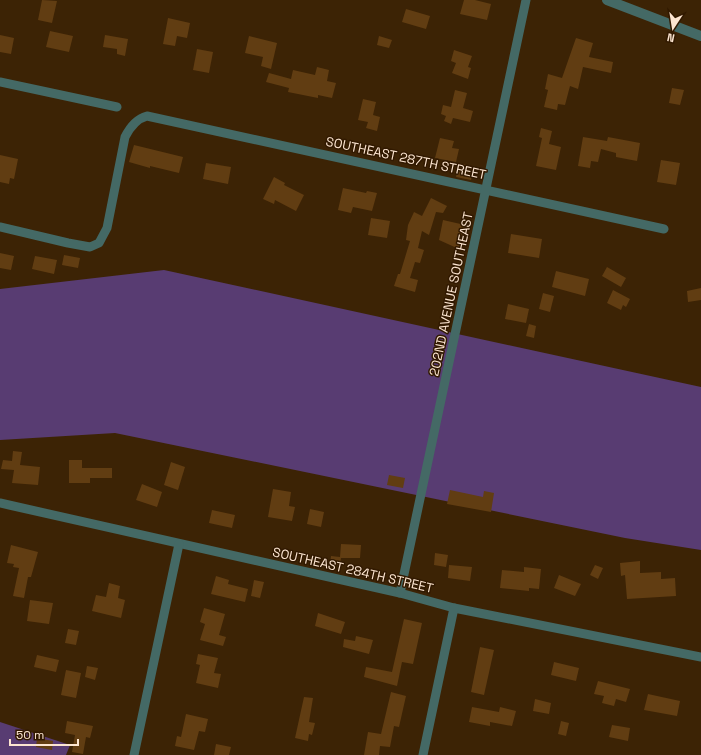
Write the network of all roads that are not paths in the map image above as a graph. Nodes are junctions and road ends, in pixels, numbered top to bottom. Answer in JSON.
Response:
{"nodes":[{"id":1,"x":526,"y":0,"type":"edge"},
{"id":2,"x":607,"y":0,"type":"edge"},
{"id":3,"x":701,"y":36,"type":"edge"},
{"id":4,"x":0,"y":82,"type":"edge"},
{"id":5,"x":118,"y":107,"type":"dead end"},
{"id":6,"x":487,"y":189,"type":"junction"},
{"id":7,"x":0,"y":227,"type":"edge"},
{"id":8,"x":664,"y":229,"type":"dead end"},
{"id":9,"x":0,"y":503,"type":"edge"},
{"id":10,"x":179,"y":544,"type":"junction"},
{"id":11,"x":400,"y":593,"type":"junction"},
{"id":12,"x":454,"y":608,"type":"junction"},
{"id":13,"x":701,"y":657,"type":"edge"},
{"id":14,"x":134,"y":755,"type":"edge"},
{"id":15,"x":423,"y":755,"type":"edge"}],
"edges":[{"from":1,"to":6,"type":"street","name":"202ND AVENUE SOUTHEAST"},
{"from":2,"to":3,"type":"street"},
{"from":4,"to":5,"type":"street"},
{"from":6,"to":7,"type":"street","name":"SOUTHEAST 287TH STREET"},
{"from":6,"to":8,"type":"street","name":"SOUTHEAST 287TH STREET"},
{"from":6,"to":11,"type":"street","name":"202ND AVENUE SOUTHEAST"},
{"from":9,"to":10,"type":"street","name":"SOUTHEAST 284TH STREET"},
{"from":10,"to":11,"type":"street","name":"SOUTHEAST 284TH STREET"},
{"from":10,"to":14,"type":"street"},
{"from":11,"to":12,"type":"street","name":"SOUTHEAST 284TH STREET"},
{"from":12,"to":13,"type":"street","name":"SOUTHEAST 284TH STREET"},
{"from":12,"to":15,"type":"street"}]}
